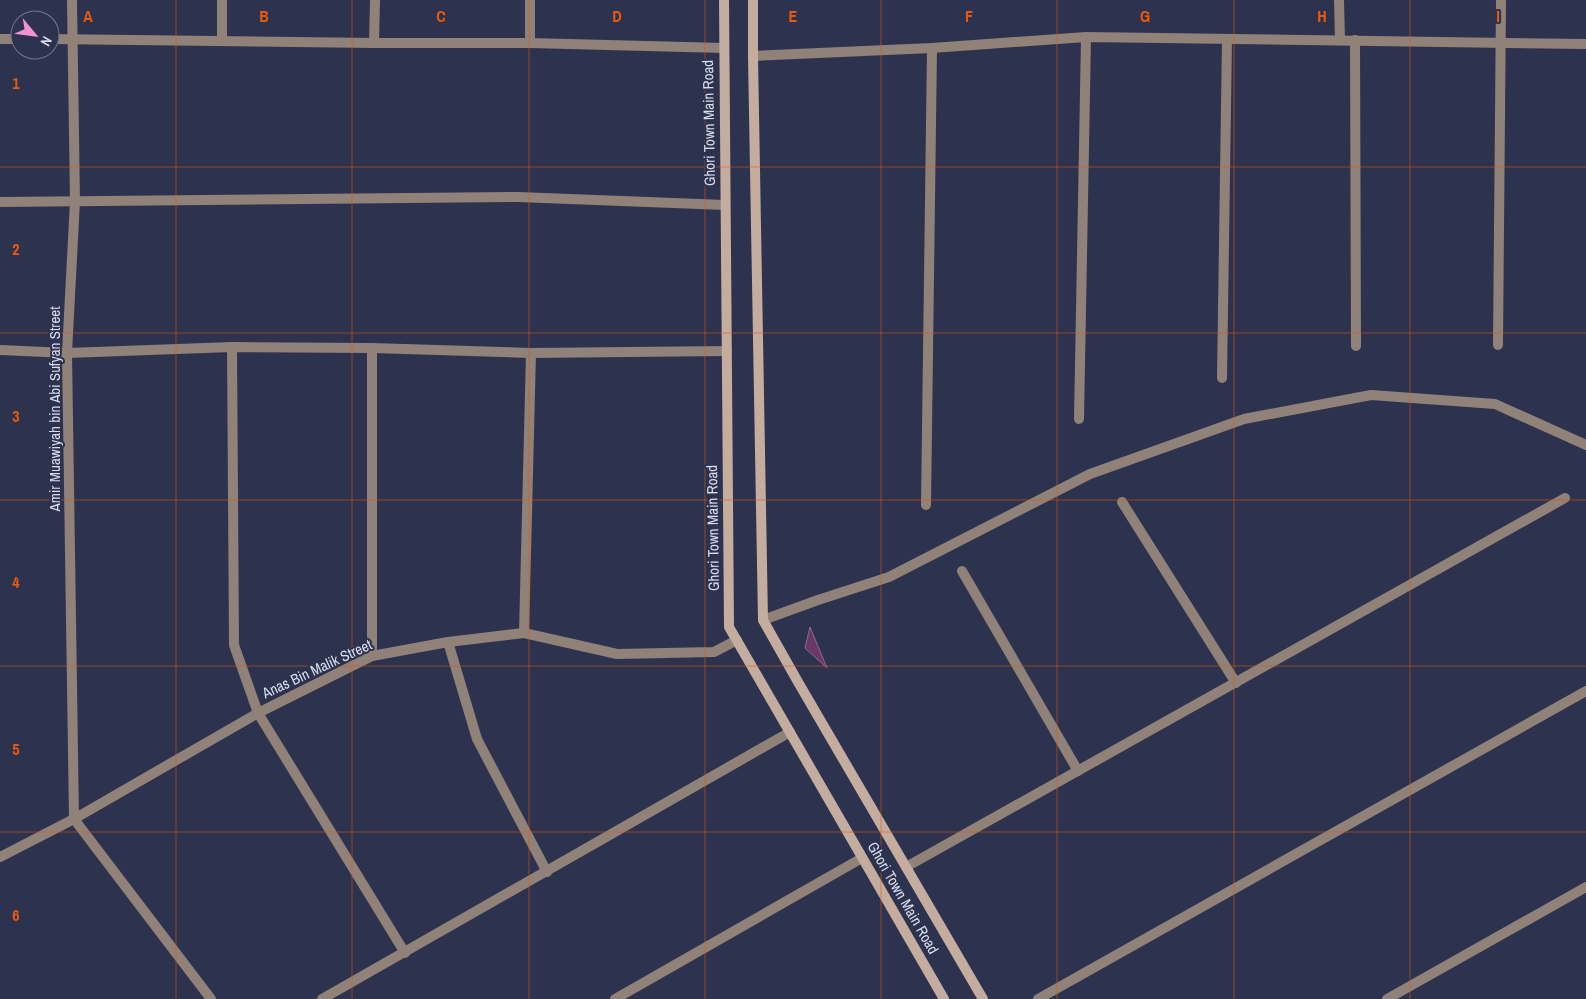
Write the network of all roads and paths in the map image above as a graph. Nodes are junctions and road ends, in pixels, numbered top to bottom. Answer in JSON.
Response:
{"nodes":[{"id":1,"x":72,"y":0,"type":"edge"},
{"id":2,"x":222,"y":0,"type":"edge"},
{"id":3,"x":375,"y":0,"type":"edge"},
{"id":4,"x":530,"y":0,"type":"edge"},
{"id":5,"x":724,"y":0,"type":"edge"},
{"id":6,"x":754,"y":0,"type":"edge"},
{"id":7,"x":1339,"y":0,"type":"edge"},
{"id":8,"x":1501,"y":0,"type":"edge"},
{"id":9,"x":1086,"y":37,"type":"junction"},
{"id":10,"x":60,"y":39,"type":"edge"},
{"id":11,"x":1227,"y":39,"type":"junction"},
{"id":12,"x":72,"y":40,"type":"junction"},
{"id":13,"x":1340,"y":40,"type":"junction"},
{"id":14,"x":1355,"y":40,"type":"junction"},
{"id":15,"x":222,"y":41,"type":"junction"},
{"id":16,"x":374,"y":43,"type":"junction"},
{"id":17,"x":530,"y":43,"type":"junction"},
{"id":18,"x":1501,"y":44,"type":"junction"},
{"id":19,"x":1586,"y":44,"type":"edge"},
{"id":20,"x":724,"y":48,"type":"junction"},
{"id":21,"x":932,"y":48,"type":"junction"},
{"id":22,"x":753,"y":56,"type":"junction"},
{"id":23,"x":75,"y":201,"type":"junction"},
{"id":24,"x":0,"y":202,"type":"edge"},
{"id":25,"x":725,"y":205,"type":"junction"},
{"id":26,"x":1498,"y":345,"type":"dead end"},
{"id":27,"x":1356,"y":346,"type":"dead end"},
{"id":28,"x":232,"y":347,"type":"junction"},
{"id":29,"x":372,"y":348,"type":"junction"},
{"id":30,"x":0,"y":350,"type":"edge"},
{"id":31,"x":727,"y":351,"type":"junction"},
{"id":32,"x":67,"y":353,"type":"junction"},
{"id":33,"x":531,"y":353,"type":"junction"},
{"id":34,"x":1222,"y":378,"type":"dead end"},
{"id":35,"x":1080,"y":420,"type":"dead end"},
{"id":36,"x":1586,"y":445,"type":"edge"},
{"id":37,"x":1565,"y":498,"type":"dead end"},
{"id":38,"x":1122,"y":502,"type":"dead end"},
{"id":39,"x":926,"y":504,"type":"dead end"},
{"id":40,"x":962,"y":571,"type":"dead end"},
{"id":41,"x":764,"y":620,"type":"junction"},
{"id":42,"x":524,"y":633,"type":"junction"},
{"id":43,"x":737,"y":640,"type":"junction"},
{"id":44,"x":448,"y":642,"type":"junction"},
{"id":45,"x":372,"y":656,"type":"junction"},
{"id":46,"x":1236,"y":683,"type":"junction"},
{"id":47,"x":1586,"y":691,"type":"edge"},
{"id":48,"x":258,"y":713,"type":"junction"},
{"id":49,"x":790,"y":732,"type":"junction"},
{"id":50,"x":1078,"y":771,"type":"junction"},
{"id":51,"x":74,"y":818,"type":"junction"},
{"id":52,"x":0,"y":857,"type":"edge"},
{"id":53,"x":862,"y":858,"type":"junction"},
{"id":54,"x":906,"y":867,"type":"junction"},
{"id":55,"x":547,"y":872,"type":"junction"},
{"id":56,"x":1586,"y":887,"type":"edge"},
{"id":57,"x":405,"y":952,"type":"junction"},
{"id":58,"x":211,"y":999,"type":"edge"},
{"id":59,"x":322,"y":999,"type":"edge"},
{"id":60,"x":615,"y":999,"type":"edge"},
{"id":61,"x":944,"y":999,"type":"edge"},
{"id":62,"x":983,"y":999,"type":"edge"},
{"id":63,"x":1038,"y":999,"type":"edge"},
{"id":64,"x":1387,"y":999,"type":"edge"}],
"edges":[{"from":1,"to":12,"type":"street","name":"Amir Muawiyah bin Abi Sufyan Street"},
{"from":2,"to":15,"type":"street"},
{"from":3,"to":16,"type":"street"},
{"from":4,"to":17,"type":"street"},
{"from":5,"to":20,"type":"street","name":"Ghori Town Main Road"},
{"from":6,"to":22,"type":"street"},
{"from":7,"to":13,"type":"street"},
{"from":8,"to":18,"type":"street"},
{"from":9,"to":11,"type":"street"},
{"from":9,"to":21,"type":"street"},
{"from":9,"to":35,"type":"street"},
{"from":10,"to":12,"type":"street"},
{"from":11,"to":13,"type":"street"},
{"from":11,"to":34,"type":"street"},
{"from":12,"to":15,"type":"street"},
{"from":12,"to":23,"type":"street","name":"Amir Muawiyah bin Abi Sufyan Street"},
{"from":13,"to":14,"type":"street"},
{"from":14,"to":18,"type":"street"},
{"from":14,"to":27,"type":"street"},
{"from":15,"to":16,"type":"street"},
{"from":16,"to":17,"type":"street"},
{"from":17,"to":20,"type":"street"},
{"from":18,"to":19,"type":"street"},
{"from":18,"to":26,"type":"street"},
{"from":20,"to":25,"type":"street","name":"Ghori Town Main Road"},
{"from":21,"to":22,"type":"street"},
{"from":21,"to":39,"type":"street"},
{"from":22,"to":41,"type":"street"},
{"from":23,"to":24,"type":"street"},
{"from":23,"to":25,"type":"street"},
{"from":23,"to":32,"type":"street","name":"Amir Muawiyah bin Abi Sufyan Street"},
{"from":25,"to":31,"type":"street","name":"Ghori Town Main Road"},
{"from":28,"to":29,"type":"street"},
{"from":28,"to":32,"type":"street"},
{"from":28,"to":48,"type":"street"},
{"from":29,"to":33,"type":"street"},
{"from":29,"to":45,"type":"street"},
{"from":30,"to":32,"type":"street"},
{"from":31,"to":33,"type":"street"},
{"from":31,"to":43,"type":"street","name":"Ghori Town Main Road"},
{"from":32,"to":51,"type":"street","name":"Amir Muawiyah bin Abi Sufyan Street"},
{"from":33,"to":42,"type":"street"},
{"from":36,"to":41,"type":"street"},
{"from":37,"to":46,"type":"street"},
{"from":38,"to":46,"type":"street"},
{"from":40,"to":50,"type":"street"},
{"from":41,"to":54,"type":"street"},
{"from":42,"to":43,"type":"street","name":"Anas Bin Malik Street"},
{"from":42,"to":44,"type":"street","name":"Anas Bin Malik Street"},
{"from":43,"to":49,"type":"street","name":"Ghori Town Main Road"},
{"from":44,"to":45,"type":"street","name":"Anas Bin Malik Street"},
{"from":44,"to":55,"type":"street"},
{"from":45,"to":48,"type":"street","name":"Anas Bin Malik Street"},
{"from":46,"to":50,"type":"street"},
{"from":47,"to":63,"type":"street"},
{"from":48,"to":51,"type":"street","name":"Anas Bin Malik Street"},
{"from":48,"to":57,"type":"street"},
{"from":49,"to":53,"type":"street","name":"Ghori Town Main Road"},
{"from":49,"to":55,"type":"street"},
{"from":50,"to":54,"type":"street"},
{"from":51,"to":52,"type":"street","name":"Anas Bin Malik Street"},
{"from":51,"to":58,"type":"street"},
{"from":53,"to":60,"type":"street"},
{"from":53,"to":61,"type":"street","name":"Ghori Town Main Road"},
{"from":54,"to":62,"type":"street"},
{"from":55,"to":57,"type":"street"},
{"from":56,"to":64,"type":"street"},
{"from":57,"to":59,"type":"street"}]}
